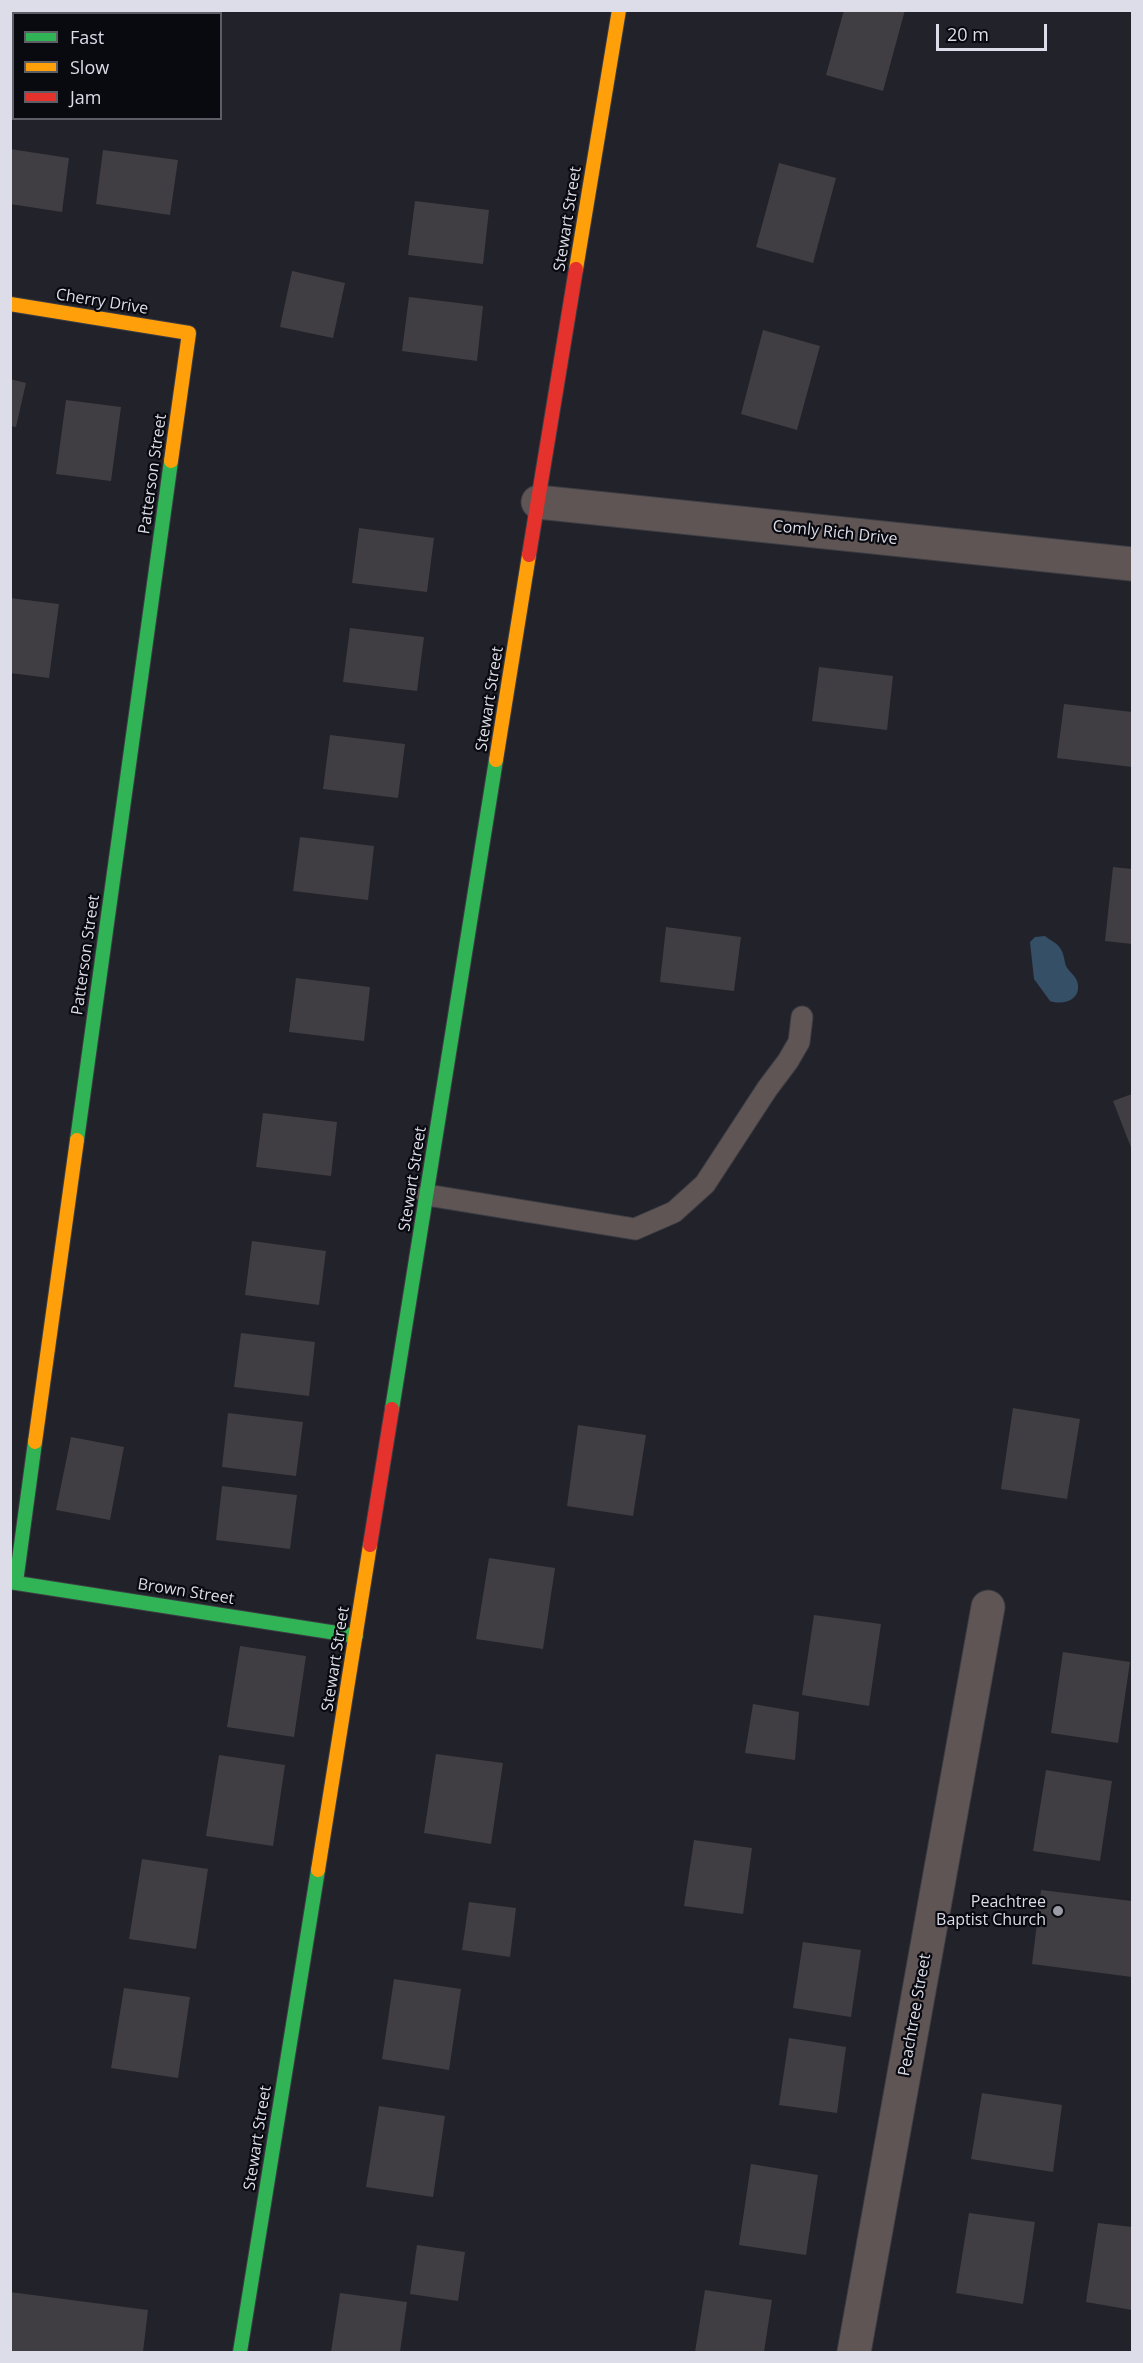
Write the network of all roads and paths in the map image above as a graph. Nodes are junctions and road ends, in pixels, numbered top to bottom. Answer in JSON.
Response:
{"nodes":[{"id":1,"x":620,"y":10,"type":"edge"},
{"id":2,"x":10,"y":304,"type":"edge"},
{"id":3,"x":189,"y":333,"type":"joint"},
{"id":4,"x":538,"y":502,"type":"junction"},
{"id":5,"x":1132,"y":564,"type":"edge"},
{"id":6,"x":802,"y":1017,"type":"dead end"},
{"id":7,"x":427,"y":1195,"type":"junction"},
{"id":8,"x":13,"y":1582,"type":"edge"},
{"id":9,"x":988,"y":1607,"type":"dead end"},
{"id":10,"x":356,"y":1636,"type":"junction"},
{"id":11,"x":240,"y":2352,"type":"edge"},
{"id":12,"x":854,"y":2352,"type":"edge"}],
"edges":[{"from":1,"to":4,"type":"street","name":"Stewart Street"},
{"from":2,"to":3,"type":"street","name":"Cherry Drive"},
{"from":3,"to":8,"type":"street","name":"Patterson Street"},
{"from":4,"to":5,"type":"street","name":"Comly Rich Drive"},
{"from":4,"to":7,"type":"street","name":"Stewart Street"},
{"from":6,"to":7,"type":"lane"},
{"from":7,"to":10,"type":"street","name":"Stewart Street"},
{"from":8,"to":10,"type":"street","name":"Brown Street"},
{"from":9,"to":12,"type":"street","name":"Peachtree Street"},
{"from":10,"to":11,"type":"street","name":"Stewart Street"}]}
